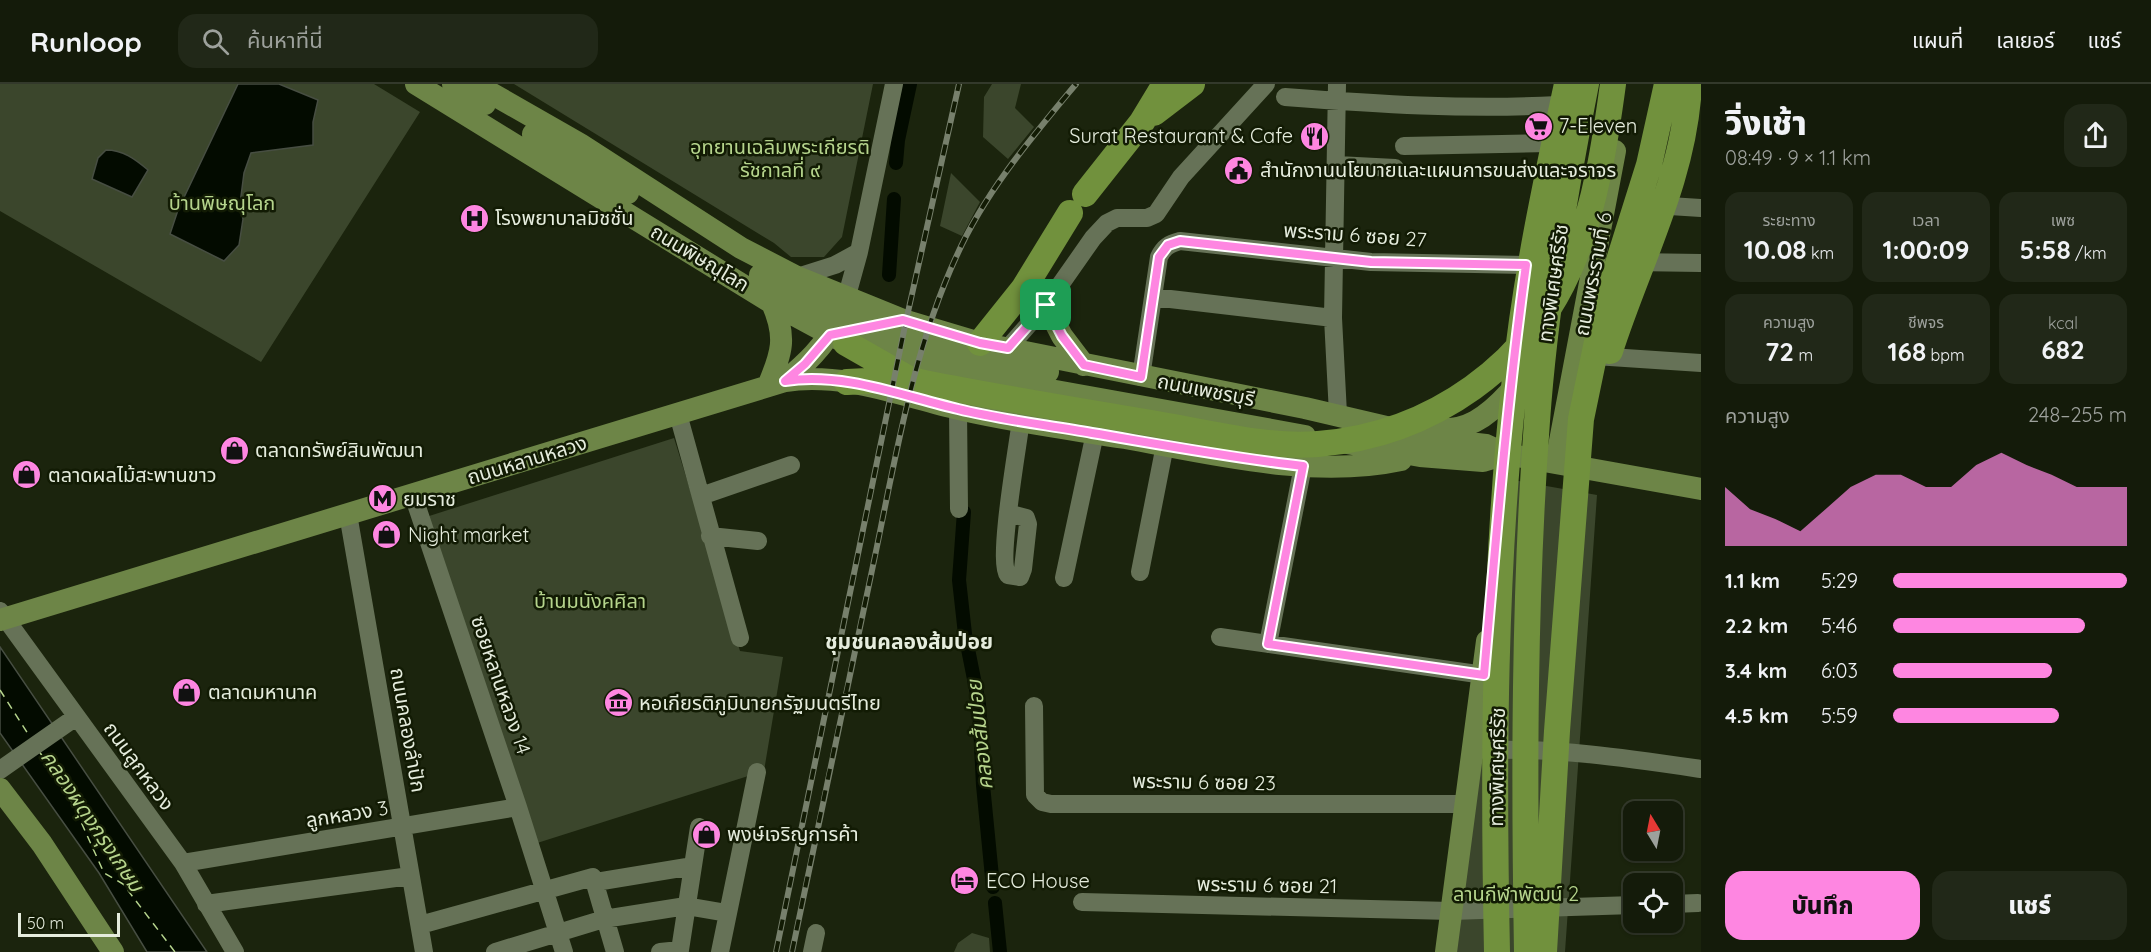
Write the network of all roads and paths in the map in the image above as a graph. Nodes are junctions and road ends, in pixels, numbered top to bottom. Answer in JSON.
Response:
{"nodes":[{"id":1,"x":416,"y":84,"type":"edge"},
{"id":2,"x":453,"y":84,"type":"edge"},
{"id":3,"x":894,"y":84,"type":"edge"},
{"id":4,"x":1165,"y":84,"type":"edge"},
{"id":5,"x":1192,"y":84,"type":"edge"},
{"id":6,"x":1266,"y":84,"type":"edge"},
{"id":7,"x":1586,"y":84,"type":"edge"},
{"id":8,"x":1613,"y":84,"type":"edge"},
{"id":9,"x":1626,"y":84,"type":"edge"},
{"id":10,"x":1681,"y":84,"type":"edge"},
{"id":11,"x":1689,"y":84,"type":"edge"},
{"id":12,"x":475,"y":91,"type":"edge"},
{"id":13,"x":1562,"y":91,"type":"edge"},
{"id":14,"x":1337,"y":93,"type":"edge"},
{"id":15,"x":1664,"y":96,"type":"edge"},
{"id":16,"x":1285,"y":97,"type":"dead end"},
{"id":17,"x":1142,"y":122,"type":"junction"},
{"id":18,"x":1549,"y":143,"type":"junction"},
{"id":19,"x":1404,"y":146,"type":"dead end"},
{"id":20,"x":1337,"y":165,"type":"junction"},
{"id":21,"x":1395,"y":168,"type":"dead end"},
{"id":22,"x":1607,"y":199,"type":"junction"},
{"id":23,"x":1654,"y":205,"type":"junction"},
{"id":24,"x":1701,"y":208,"type":"edge"},
{"id":25,"x":859,"y":252,"type":"junction"},
{"id":26,"x":1333,"y":258,"type":"junction"},
{"id":27,"x":1596,"y":262,"type":"junction"},
{"id":28,"x":1701,"y":263,"type":"edge"},
{"id":29,"x":1526,"y":265,"type":"junction"},
{"id":30,"x":797,"y":277,"type":"junction"},
{"id":31,"x":1153,"y":297,"type":"junction"},
{"id":32,"x":846,"y":299,"type":"junction"},
{"id":33,"x":772,"y":303,"type":"junction"},
{"id":34,"x":1046,"y":305,"type":"junction"},
{"id":35,"x":1333,"y":318,"type":"junction"},
{"id":36,"x":904,"y":321,"type":"junction"},
{"id":37,"x":838,"y":339,"type":"junction"},
{"id":38,"x":980,"y":343,"type":"junction"},
{"id":39,"x":1008,"y":348,"type":"junction"},
{"id":40,"x":1578,"y":355,"type":"junction"},
{"id":41,"x":1701,"y":363,"type":"edge"},
{"id":42,"x":1084,"y":365,"type":"junction"},
{"id":43,"x":904,"y":368,"type":"junction"},
{"id":44,"x":974,"y":375,"type":"junction"},
{"id":45,"x":1141,"y":377,"type":"junction"},
{"id":46,"x":847,"y":382,"type":"junction"},
{"id":47,"x":776,"y":384,"type":"junction"},
{"id":48,"x":1509,"y":393,"type":"junction"},
{"id":49,"x":1305,"y":408,"type":"junction"},
{"id":50,"x":958,"y":409,"type":"junction"},
{"id":51,"x":678,"y":414,"type":"junction"},
{"id":52,"x":1338,"y":414,"type":"junction"},
{"id":53,"x":1021,"y":420,"type":"junction"},
{"id":54,"x":1095,"y":433,"type":"junction"},
{"id":55,"x":1442,"y":440,"type":"junction"},
{"id":56,"x":1165,"y":445,"type":"junction"},
{"id":57,"x":1506,"y":454,"type":"junction"},
{"id":58,"x":1420,"y":456,"type":"junction"},
{"id":59,"x":790,"y":465,"type":"dead end"},
{"id":60,"x":1303,"y":466,"type":"junction"},
{"id":61,"x":1569,"y":467,"type":"junction"},
{"id":62,"x":1701,"y":489,"type":"edge"},
{"id":63,"x":413,"y":495,"type":"junction"},
{"id":64,"x":701,"y":496,"type":"junction"},
{"id":65,"x":959,"y":509,"type":"dead end"},
{"id":66,"x":1008,"y":513,"type":"dead end"},
{"id":67,"x":348,"y":514,"type":"junction"},
{"id":68,"x":710,"y":536,"type":"junction"},
{"id":69,"x":758,"y":541,"type":"dead end"},
{"id":70,"x":1140,"y":572,"type":"dead end"},
{"id":71,"x":1064,"y":578,"type":"dead end"},
{"id":72,"x":2,"y":616,"type":"edge"},
{"id":73,"x":740,"y":638,"type":"dead end"},
{"id":74,"x":1220,"y":638,"type":"dead end"},
{"id":75,"x":1268,"y":644,"type":"junction"},
{"id":76,"x":1484,"y":675,"type":"junction"},
{"id":77,"x":1034,"y":706,"type":"dead end"},
{"id":78,"x":70,"y":721,"type":"junction"},
{"id":79,"x":1473,"y":750,"type":"junction"},
{"id":80,"x":7,"y":764,"type":"edge"},
{"id":81,"x":1701,"y":769,"type":"edge"},
{"id":82,"x":757,"y":772,"type":"dead end"},
{"id":83,"x":0,"y":789,"type":"edge"},
{"id":84,"x":1466,"y":804,"type":"junction"},
{"id":85,"x":518,"y":807,"type":"junction"},
{"id":86,"x":402,"y":827,"type":"junction"},
{"id":87,"x":699,"y":827,"type":"dead end"},
{"id":88,"x":183,"y":863,"type":"junction"},
{"id":89,"x":693,"y":866,"type":"junction"},
{"id":90,"x":410,"y":876,"type":"junction"},
{"id":91,"x":596,"y":882,"type":"junction"},
{"id":92,"x":544,"y":890,"type":"junction"},
{"id":93,"x":1082,"y":902,"type":"dead end"},
{"id":94,"x":1698,"y":903,"type":"dead end"},
{"id":95,"x":207,"y":904,"type":"junction"},
{"id":96,"x":1683,"y":904,"type":"edge"},
{"id":97,"x":1623,"y":905,"type":"edge"},
{"id":98,"x":686,"y":906,"type":"junction"},
{"id":99,"x":1451,"y":911,"type":"junction"},
{"id":100,"x":727,"y":913,"type":"junction"},
{"id":101,"x":604,"y":919,"type":"junction"},
{"id":102,"x":420,"y":925,"type":"junction"},
{"id":103,"x":558,"y":932,"type":"junction"},
{"id":104,"x":816,"y":933,"type":"dead end"},
{"id":105,"x":113,"y":952,"type":"edge"},
{"id":106,"x":235,"y":952,"type":"edge"},
{"id":107,"x":424,"y":952,"type":"edge"},
{"id":108,"x":495,"y":952,"type":"edge"},
{"id":109,"x":564,"y":952,"type":"edge"},
{"id":110,"x":615,"y":952,"type":"edge"},
{"id":111,"x":660,"y":952,"type":"edge"},
{"id":112,"x":720,"y":952,"type":"edge"},
{"id":113,"x":812,"y":952,"type":"edge"},
{"id":114,"x":1446,"y":952,"type":"edge"},
{"id":115,"x":1497,"y":952,"type":"edge"},
{"id":116,"x":1527,"y":952,"type":"edge"},
{"id":117,"x":1544,"y":952,"type":"edge"}],
"edges":[{"from":1,"to":33,"type":"main road","name":"ถนนพิษณุโลก"},
{"from":2,"to":12,"type":"main road"},
{"from":3,"to":25,"type":"street"},
{"from":4,"to":17,"type":"highway"},
{"from":5,"to":17,"type":"highway"},
{"from":6,"to":34,"type":"street"},
{"from":7,"to":116,"type":"highway","name":"ทางพิเศษศรีรัช"},
{"from":8,"to":43,"type":"highway"},
{"from":9,"to":22,"type":"main road","name":"ถนนพระรามที่ 6"},
{"from":10,"to":23,"type":"street"},
{"from":11,"to":61,"type":"highway"},
{"from":12,"to":30,"type":"main road","name":"ถนนพิษณุโลก"},
{"from":12,"to":55,"type":"main road"},
{"from":13,"to":14,"type":"street"},
{"from":13,"to":18,"type":"main road"},
{"from":13,"to":115,"type":"highway","name":"ทางพิเศษศรีรัช"},
{"from":14,"to":16,"type":"street"},
{"from":14,"to":20,"type":"street"},
{"from":15,"to":61,"type":"highway"},
{"from":17,"to":38,"type":"highway"},
{"from":18,"to":19,"type":"street"},
{"from":18,"to":29,"type":"main road"},
{"from":20,"to":21,"type":"street"},
{"from":20,"to":26,"type":"street"},
{"from":22,"to":23,"type":"street"},
{"from":22,"to":27,"type":"main road","name":"ถนนพระรามที่ 6"},
{"from":23,"to":24,"type":"street"},
{"from":25,"to":30,"type":"street"},
{"from":25,"to":32,"type":"street"},
{"from":26,"to":29,"type":"street","name":"พระราม 6 ซอย 27"},
{"from":26,"to":31,"type":"street","name":"พระราม 6 ซอย 27"},
{"from":26,"to":35,"type":"street"},
{"from":27,"to":28,"type":"street"},
{"from":27,"to":40,"type":"main road","name":"ถนนพระรามที่ 6"},
{"from":29,"to":48,"type":"main road"},
{"from":30,"to":32,"type":"main road","name":"ถนนพิษณุโลก"},
{"from":31,"to":35,"type":"street"},
{"from":31,"to":45,"type":"street"},
{"from":32,"to":36,"type":"main road","name":"ถนนพิษณุโลก"},
{"from":32,"to":37,"type":"main road","name":"ถนนหลานหลวง"},
{"from":33,"to":37,"type":"main road","name":"ถนนพิษณุโลก"},
{"from":33,"to":47,"type":"main road"},
{"from":34,"to":39,"type":"street"},
{"from":34,"to":42,"type":"main road"},
{"from":35,"to":52,"type":"street"},
{"from":36,"to":37,"type":"main road"},
{"from":36,"to":38,"type":"main road","name":"ถนนเพชรบุรี"},
{"from":37,"to":43,"type":"highway"},
{"from":37,"to":47,"type":"main road","name":"ถนนหลานหลวง"},
{"from":38,"to":39,"type":"main road","name":"ถนนเพชรบุรี"},
{"from":38,"to":44,"type":"main road"},
{"from":39,"to":42,"type":"main road","name":"ถนนเพชรบุรี"},
{"from":40,"to":41,"type":"street"},
{"from":40,"to":61,"type":"main road","name":"ถนนพระรามที่ 6"},
{"from":42,"to":45,"type":"main road","name":"ถนนเพชรบุรี"},
{"from":43,"to":44,"type":"main road","name":"ถนนเพชรบุรี"},
{"from":43,"to":46,"type":"highway"},
{"from":44,"to":58,"type":"main road","name":"ถนนเพชรบุรี"},
{"from":45,"to":49,"type":"main road","name":"ถนนเพชรบุรี"},
{"from":46,"to":47,"type":"main road","name":"ถนนเพชรบุรี"},
{"from":46,"to":50,"type":"main road","name":"ถนนเพชรบุรี"},
{"from":47,"to":51,"type":"main road","name":"ถนนหลานหลวง"},
{"from":48,"to":52,"type":"main road"},
{"from":48,"to":57,"type":"main road"},
{"from":49,"to":52,"type":"main road"},
{"from":49,"to":55,"type":"main road","name":"ถนนเพชรบุรี"},
{"from":50,"to":53,"type":"main road","name":"ถนนเพชรบุรี"},
{"from":50,"to":65,"type":"street"},
{"from":51,"to":63,"type":"main road","name":"ถนนหลานหลวง"},
{"from":51,"to":64,"type":"street"},
{"from":53,"to":54,"type":"main road","name":"ถนนเพชรบุรี"},
{"from":53,"to":66,"type":"street"},
{"from":54,"to":56,"type":"main road","name":"ถนนเพชรบุรี"},
{"from":54,"to":71,"type":"street"},
{"from":55,"to":57,"type":"main road","name":"ถนนเพชรบุรี"},
{"from":56,"to":60,"type":"main road","name":"ถนนเพชรบุรี"},
{"from":56,"to":70,"type":"street"},
{"from":57,"to":58,"type":"main road","name":"ถนนเพชรบุรี"},
{"from":57,"to":61,"type":"main road","name":"ถนนเพชรบุรี"},
{"from":57,"to":76,"type":"main road"},
{"from":58,"to":60,"type":"main road","name":"ถนนเพชรบุรี"},
{"from":59,"to":64,"type":"street"},
{"from":60,"to":75,"type":"street"},
{"from":61,"to":62,"type":"main road","name":"ถนนเพชรบุรี"},
{"from":61,"to":117,"type":"highway"},
{"from":63,"to":67,"type":"main road","name":"ถนนหลานหลวง"},
{"from":63,"to":85,"type":"street","name":"ซอยหลานหลวง 14"},
{"from":64,"to":68,"type":"street"},
{"from":67,"to":72,"type":"main road","name":"ถนนหลานหลวง"},
{"from":67,"to":86,"type":"street","name":"ถนนคลองลำปัก"},
{"from":68,"to":69,"type":"street"},
{"from":68,"to":73,"type":"street"},
{"from":72,"to":78,"type":"street","name":"ถนนลูกหลวง"},
{"from":74,"to":75,"type":"street"},
{"from":75,"to":76,"type":"street"},
{"from":76,"to":79,"type":"main road"},
{"from":77,"to":84,"type":"street","name":"พระราม 6 ซอย 23"},
{"from":78,"to":80,"type":"street"},
{"from":78,"to":88,"type":"street","name":"ถนนลูกหลวง"},
{"from":79,"to":81,"type":"street"},
{"from":79,"to":84,"type":"main road"},
{"from":82,"to":100,"type":"street"},
{"from":83,"to":105,"type":"main road"},
{"from":84,"to":99,"type":"main road"},
{"from":85,"to":86,"type":"street","name":"ลูกหลวง 3"},
{"from":85,"to":92,"type":"street","name":"ซอยหลานหลวง 14"},
{"from":86,"to":88,"type":"street","name":"ลูกหลวง 3"},
{"from":86,"to":90,"type":"street","name":"ถนนคลองลำปัก"},
{"from":87,"to":89,"type":"street"},
{"from":88,"to":95,"type":"street","name":"ถนนลูกหลวง"},
{"from":89,"to":91,"type":"street"},
{"from":89,"to":98,"type":"street"},
{"from":90,"to":95,"type":"street"},
{"from":90,"to":102,"type":"street","name":"ถนนคลองลำปัก"},
{"from":91,"to":92,"type":"street"},
{"from":91,"to":101,"type":"street"},
{"from":92,"to":102,"type":"street"},
{"from":92,"to":103,"type":"street","name":"ซอยหลานหลวง 14"},
{"from":93,"to":99,"type":"street","name":"พระราม 6 ซอย 21"},
{"from":94,"to":96,"type":"street"},
{"from":95,"to":106,"type":"street","name":"ถนนลูกหลวง"},
{"from":97,"to":99,"type":"street","name":"พระราม 6 ซอย 21"},
{"from":98,"to":100,"type":"street"},
{"from":98,"to":101,"type":"street"},
{"from":98,"to":111,"type":"street"},
{"from":99,"to":114,"type":"main road"},
{"from":100,"to":112,"type":"street"},
{"from":101,"to":103,"type":"street"},
{"from":101,"to":110,"type":"street"},
{"from":102,"to":107,"type":"street","name":"ถนนคลองลำปัก"},
{"from":103,"to":108,"type":"street"},
{"from":103,"to":109,"type":"street","name":"ซอยหลานหลวง 14"},
{"from":104,"to":113,"type":"street"}]}
